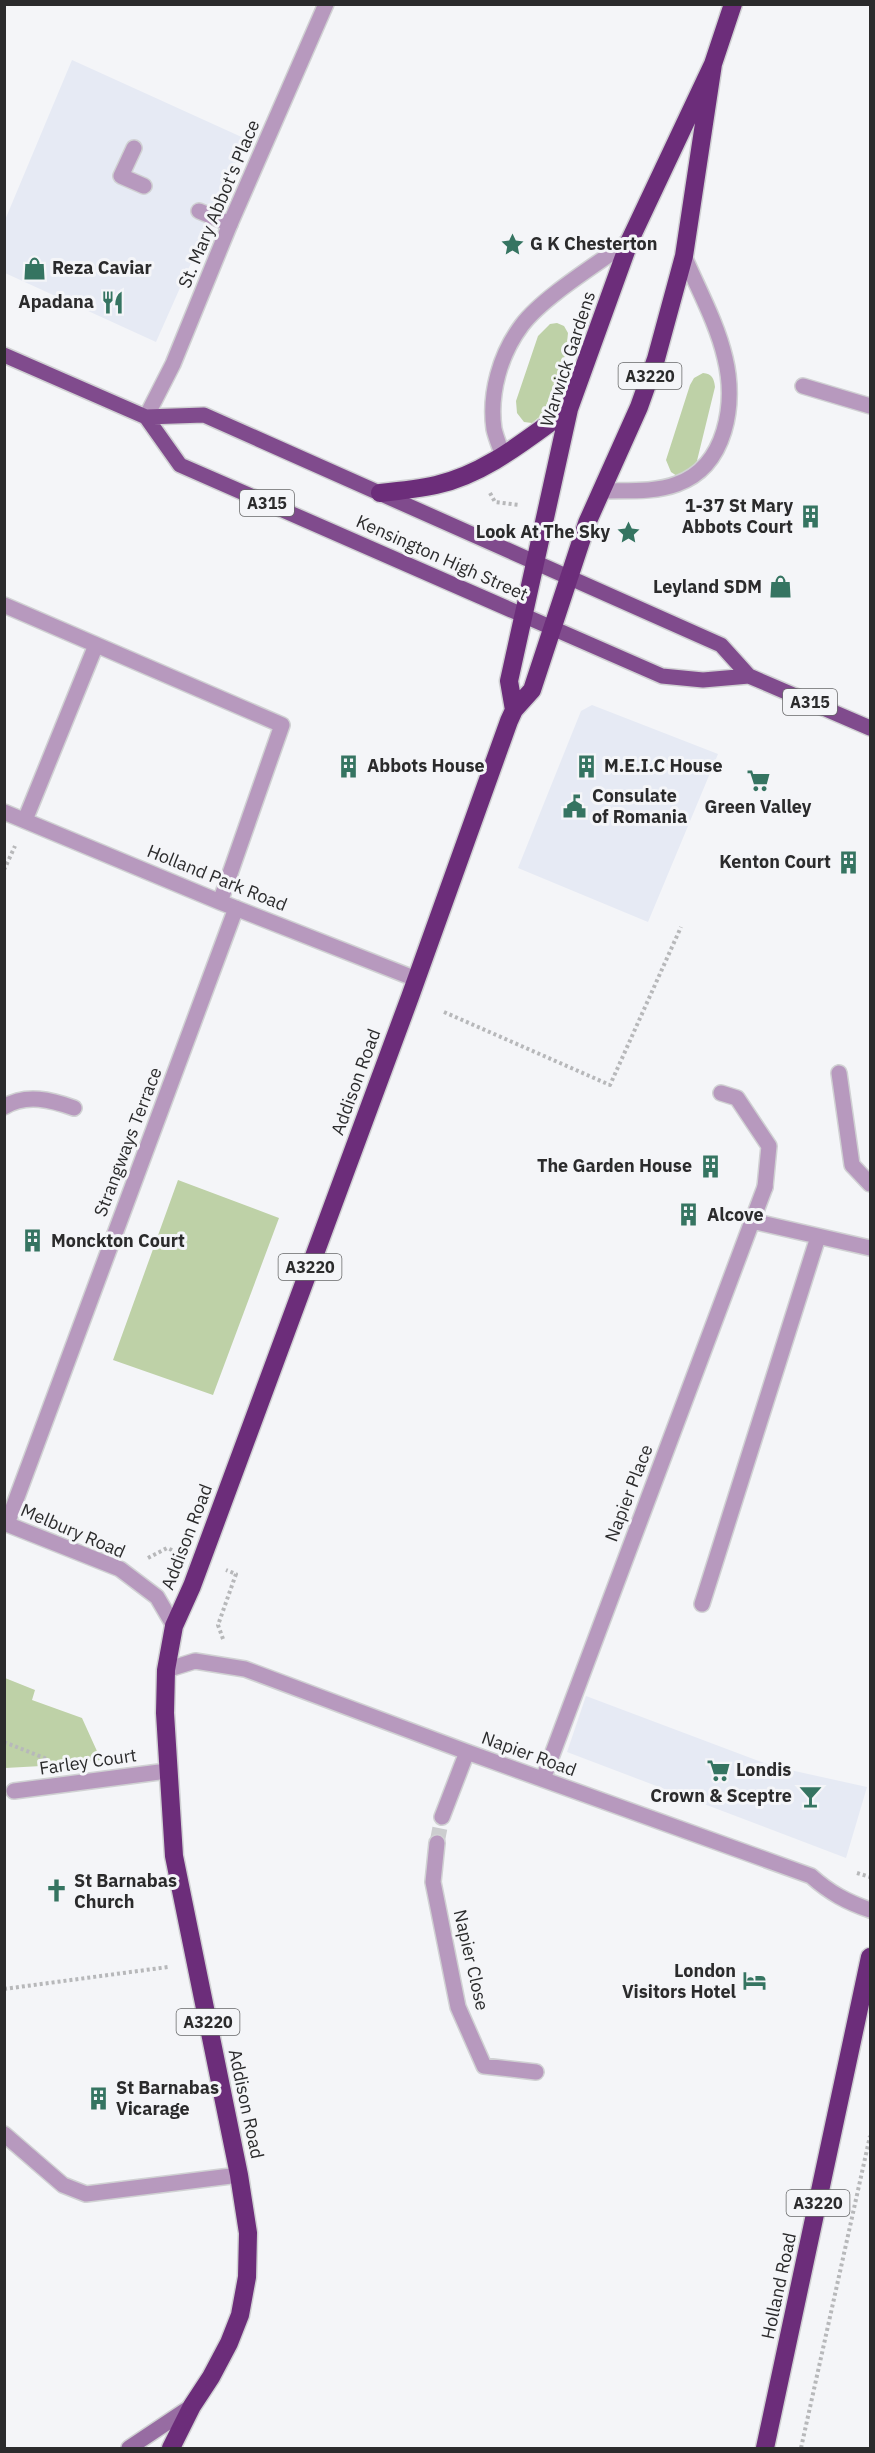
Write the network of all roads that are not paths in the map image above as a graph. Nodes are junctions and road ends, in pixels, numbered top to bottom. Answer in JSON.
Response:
{"nodes":[{"id":1,"x":326,"y":4,"type":"edge"},
{"id":2,"x":733,"y":4,"type":"edge"},
{"id":3,"x":713,"y":64,"type":"junction"},
{"id":4,"x":134,"y":147,"type":"dead end"},
{"id":5,"x":144,"y":186,"type":"dead end"},
{"id":6,"x":199,"y":211,"type":"dead end"},
{"id":7,"x":230,"y":224,"type":"junction"},
{"id":8,"x":630,"y":240,"type":"junction"},
{"id":9,"x":684,"y":256,"type":"junction"},
{"id":10,"x":4,"y":355,"type":"edge"},
{"id":11,"x":803,"y":386,"type":"dead end"},
{"id":12,"x":870,"y":406,"type":"edge"},
{"id":13,"x":569,"y":410,"type":"junction"},
{"id":14,"x":146,"y":417,"type":"junction"},
{"id":15,"x":503,"y":456,"type":"junction"},
{"id":16,"x":600,"y":491,"type":"junction"},
{"id":17,"x":380,"y":494,"type":"junction"},
{"id":18,"x":536,"y":563,"type":"junction"},
{"id":19,"x":569,"y":577,"type":"junction"},
{"id":20,"x":4,"y":605,"type":"edge"},
{"id":21,"x":524,"y":615,"type":"junction"},
{"id":22,"x":552,"y":628,"type":"junction"},
{"id":23,"x":96,"y":645,"type":"junction"},
{"id":24,"x":749,"y":676,"type":"junction"},
{"id":25,"x":514,"y":710,"type":"junction"},
{"id":26,"x":870,"y":728,"type":"edge"},
{"id":27,"x":4,"y":812,"type":"edge"},
{"id":28,"x":25,"y":820,"type":"junction"},
{"id":29,"x":220,"y":902,"type":"junction"},
{"id":30,"x":236,"y":908,"type":"junction"},
{"id":31,"x":416,"y":979,"type":"junction"},
{"id":32,"x":839,"y":1072,"type":"dead end"},
{"id":33,"x":721,"y":1093,"type":"dead end"},
{"id":34,"x":4,"y":1107,"type":"edge"},
{"id":35,"x":74,"y":1108,"type":"dead end"},
{"id":36,"x":870,"y":1184,"type":"edge"},
{"id":37,"x":752,"y":1221,"type":"junction"},
{"id":38,"x":818,"y":1237,"type":"junction"},
{"id":39,"x":870,"y":1248,"type":"edge"},
{"id":40,"x":6,"y":1524,"type":"edge"},
{"id":41,"x":702,"y":1604,"type":"dead end"},
{"id":42,"x":174,"y":1626,"type":"junction"},
{"id":43,"x":166,"y":1670,"type":"junction"},
{"id":44,"x":467,"y":1752,"type":"junction"},
{"id":45,"x":167,"y":1771,"type":"junction"},
{"id":46,"x":543,"y":1779,"type":"junction"},
{"id":47,"x":14,"y":1791,"type":"dead end"},
{"id":48,"x":442,"y":1817,"type":"tunnel mouth"},
{"id":49,"x":437,"y":1843,"type":"tunnel mouth"},
{"id":50,"x":870,"y":1910,"type":"edge"},
{"id":51,"x":870,"y":1957,"type":"edge"},
{"id":52,"x":536,"y":2072,"type":"dead end"},
{"id":53,"x":4,"y":2134,"type":"edge"},
{"id":54,"x":239,"y":2175,"type":"junction"},
{"id":55,"x":192,"y":2406,"type":"junction"},
{"id":56,"x":129,"y":2448,"type":"edge"},
{"id":57,"x":171,"y":2448,"type":"edge"},
{"id":58,"x":765,"y":2448,"type":"edge"}],
"edges":[{"from":1,"to":7,"type":"street","name":"St. Mary Abbot's Place"},
{"from":2,"to":3,"type":"highway","name":"Warwick Gardens","number":"A3220"},
{"from":3,"to":8,"type":"highway","name":"Warwick Gardens","number":"A3220"},
{"from":3,"to":9,"type":"highway","name":"Warwick Gardens","number":"A3220"},
{"from":4,"to":5,"type":"street"},
{"from":6,"to":7,"type":"street"},
{"from":7,"to":14,"type":"street","name":"St. Mary Abbot's Place"},
{"from":8,"to":13,"type":"highway","name":"Warwick Gardens","number":"A3220"},
{"from":8,"to":15,"type":"street","name":"Warwick Gardens"},
{"from":9,"to":16,"type":"highway","name":"Warwick Gardens","number":"A3220"},
{"from":9,"to":16,"type":"street"},
{"from":10,"to":14,"type":"main road","name":"Kensington High Street","number":"A315"},
{"from":11,"to":12,"type":"street"},
{"from":13,"to":15,"type":"highway"},
{"from":13,"to":18,"type":"highway","name":"Warwick Gardens","number":"A3220"},
{"from":14,"to":17,"type":"main road","name":"Kensington High Street","number":"A315"},
{"from":14,"to":21,"type":"main road","name":"Kensington High Street","number":"A315"},
{"from":15,"to":17,"type":"highway"},
{"from":16,"to":19,"type":"highway","name":"Warwick Gardens","number":"A3220"},
{"from":17,"to":18,"type":"main road","name":"Kensington High Street","number":"A315"},
{"from":18,"to":19,"type":"main road","name":"Kensington High Street","number":"A315"},
{"from":18,"to":21,"type":"highway","name":"Warwick Gardens"},
{"from":19,"to":22,"type":"highway","name":"Warwick Gardens"},
{"from":19,"to":24,"type":"main road","name":"Kensington High Street","number":"A315"},
{"from":20,"to":23,"type":"street"},
{"from":21,"to":22,"type":"main road","name":"Kensington High Street","number":"A315"},
{"from":21,"to":25,"type":"highway","name":"Addison Road","number":"A3220"},
{"from":22,"to":24,"type":"main road","name":"Kensington High Street","number":"A315"},
{"from":22,"to":25,"type":"highway","name":"Addison Road","number":"A3220"},
{"from":23,"to":28,"type":"street"},
{"from":23,"to":29,"type":"street"},
{"from":24,"to":26,"type":"main road","name":"Kensington High Street","number":"A315"},
{"from":25,"to":31,"type":"highway","name":"Addison Road","number":"A3220"},
{"from":27,"to":28,"type":"street","name":"Holland Park Road"},
{"from":28,"to":29,"type":"street","name":"Holland Park Road"},
{"from":29,"to":30,"type":"street","name":"Holland Park Road"},
{"from":30,"to":31,"type":"street","name":"Holland Park Road"},
{"from":30,"to":40,"type":"street","name":"Strangways Terrace"},
{"from":31,"to":42,"type":"highway","name":"Addison Road","number":"A3220"},
{"from":32,"to":36,"type":"street"},
{"from":33,"to":37,"type":"street","name":"Napier Place"},
{"from":34,"to":35,"type":"street"},
{"from":37,"to":38,"type":"street"},
{"from":37,"to":46,"type":"street","name":"Napier Place"},
{"from":38,"to":39,"type":"street"},
{"from":38,"to":41,"type":"street"},
{"from":40,"to":42,"type":"street","name":"Melbury Road"},
{"from":42,"to":43,"type":"highway","name":"Addison Road","number":"A3220"},
{"from":43,"to":44,"type":"street","name":"Napier Road"},
{"from":43,"to":45,"type":"highway","name":"Addison Road","number":"A3220"},
{"from":44,"to":46,"type":"street","name":"Napier Road"},
{"from":44,"to":48,"type":"street"},
{"from":45,"to":47,"type":"street","name":"Farley Court"},
{"from":45,"to":54,"type":"highway","name":"Addison Road","number":"A3220"},
{"from":46,"to":50,"type":"street","name":"Napier Road"},
{"from":49,"to":52,"type":"street","name":"Napier Close"},
{"from":51,"to":58,"type":"highway","name":"Holland Road","number":"A3220"},
{"from":53,"to":54,"type":"street"},
{"from":54,"to":55,"type":"highway","name":"Addison Road","number":"A3220"},
{"from":55,"to":56,"type":"street","name":"Addison Road"},
{"from":55,"to":57,"type":"highway","name":"Addison Road","number":"A3220"}]}
